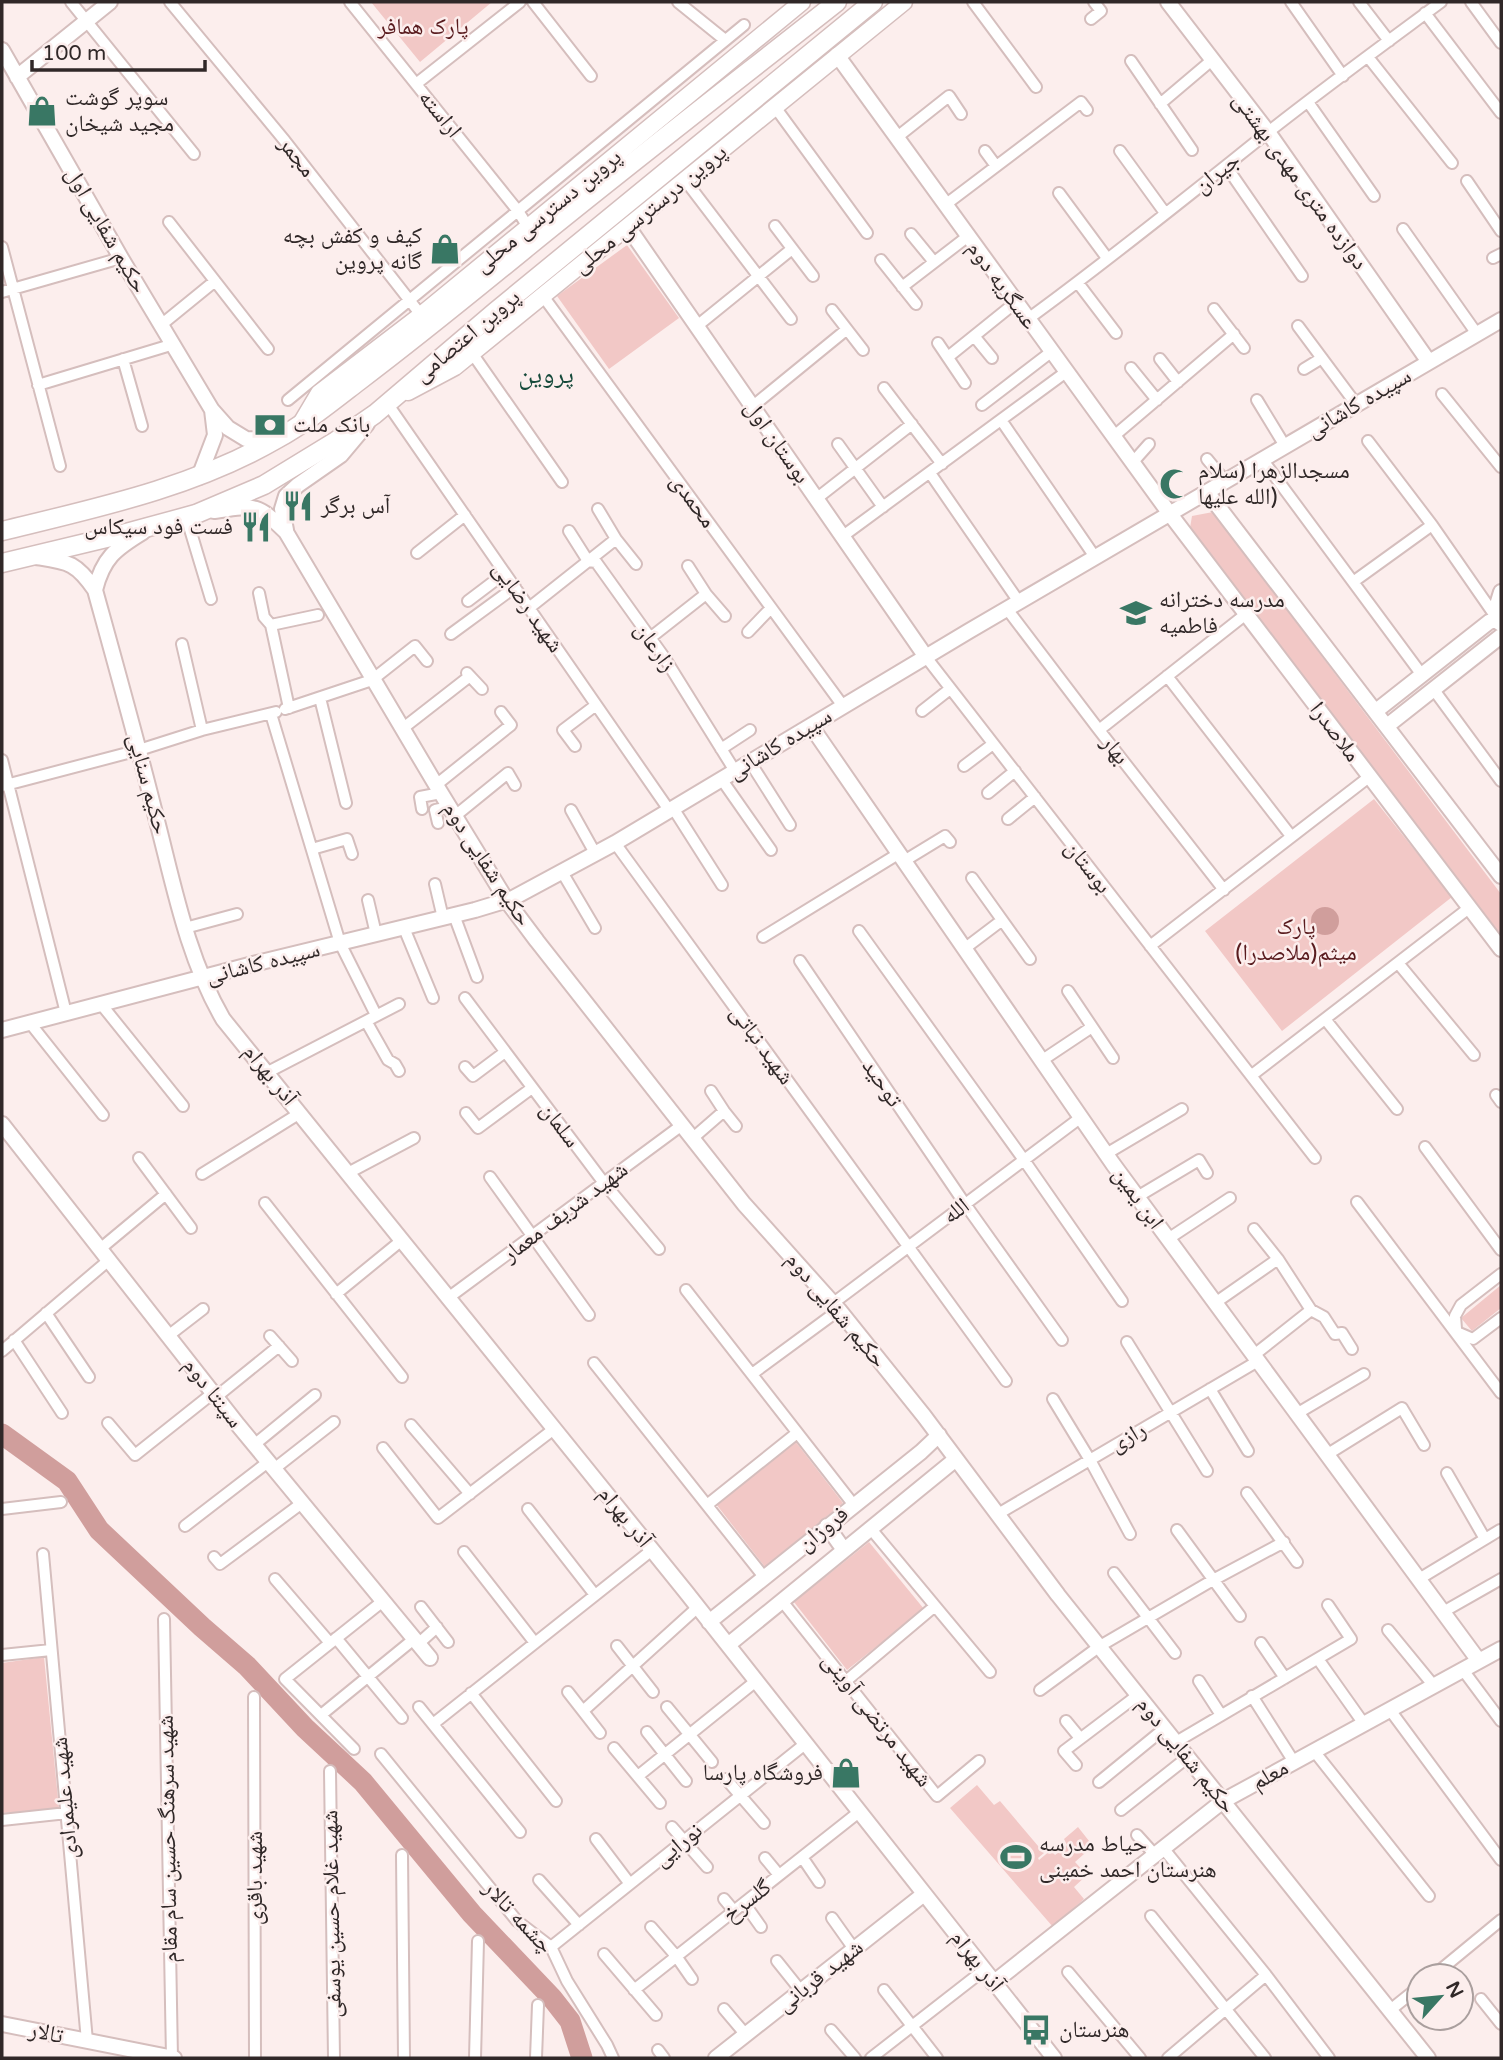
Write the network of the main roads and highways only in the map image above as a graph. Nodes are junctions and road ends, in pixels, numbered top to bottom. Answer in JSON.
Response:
{"nodes":[{"id":1,"x":777,"y":2,"type":"edge"},
{"id":2,"x":802,"y":2,"type":"edge"},
{"id":3,"x":837,"y":2,"type":"edge"},
{"id":4,"x":873,"y":2,"type":"edge"},
{"id":5,"x":904,"y":2,"type":"edge"},
{"id":6,"x":754,"y":41,"type":"junction"},
{"id":7,"x":381,"y":409,"type":"junction"},
{"id":8,"x":300,"y":425,"type":"junction"},
{"id":9,"x":2,"y":531,"type":"edge"},
{"id":10,"x":2,"y":563,"type":"edge"}],
"edges":[{"from":1,"to":6,"type":"main road"},
{"from":2,"to":6,"type":"main road","name":"پروین دسترسی محلی"},
{"from":3,"to":8,"type":"main road","name":"پروین اعتصامی"},
{"from":4,"to":7,"type":"main road","name":"پروین اعتصامی"},
{"from":5,"to":7,"type":"main road","name":"پروین درسترسی محلی"},
{"from":6,"to":8,"type":"main road","name":"پروین دسترسی محلی"},
{"from":7,"to":10,"type":"main road","name":"پروین اعتصامی"},
{"from":8,"to":9,"type":"main road","name":"پروین اعتصامی"}]}
